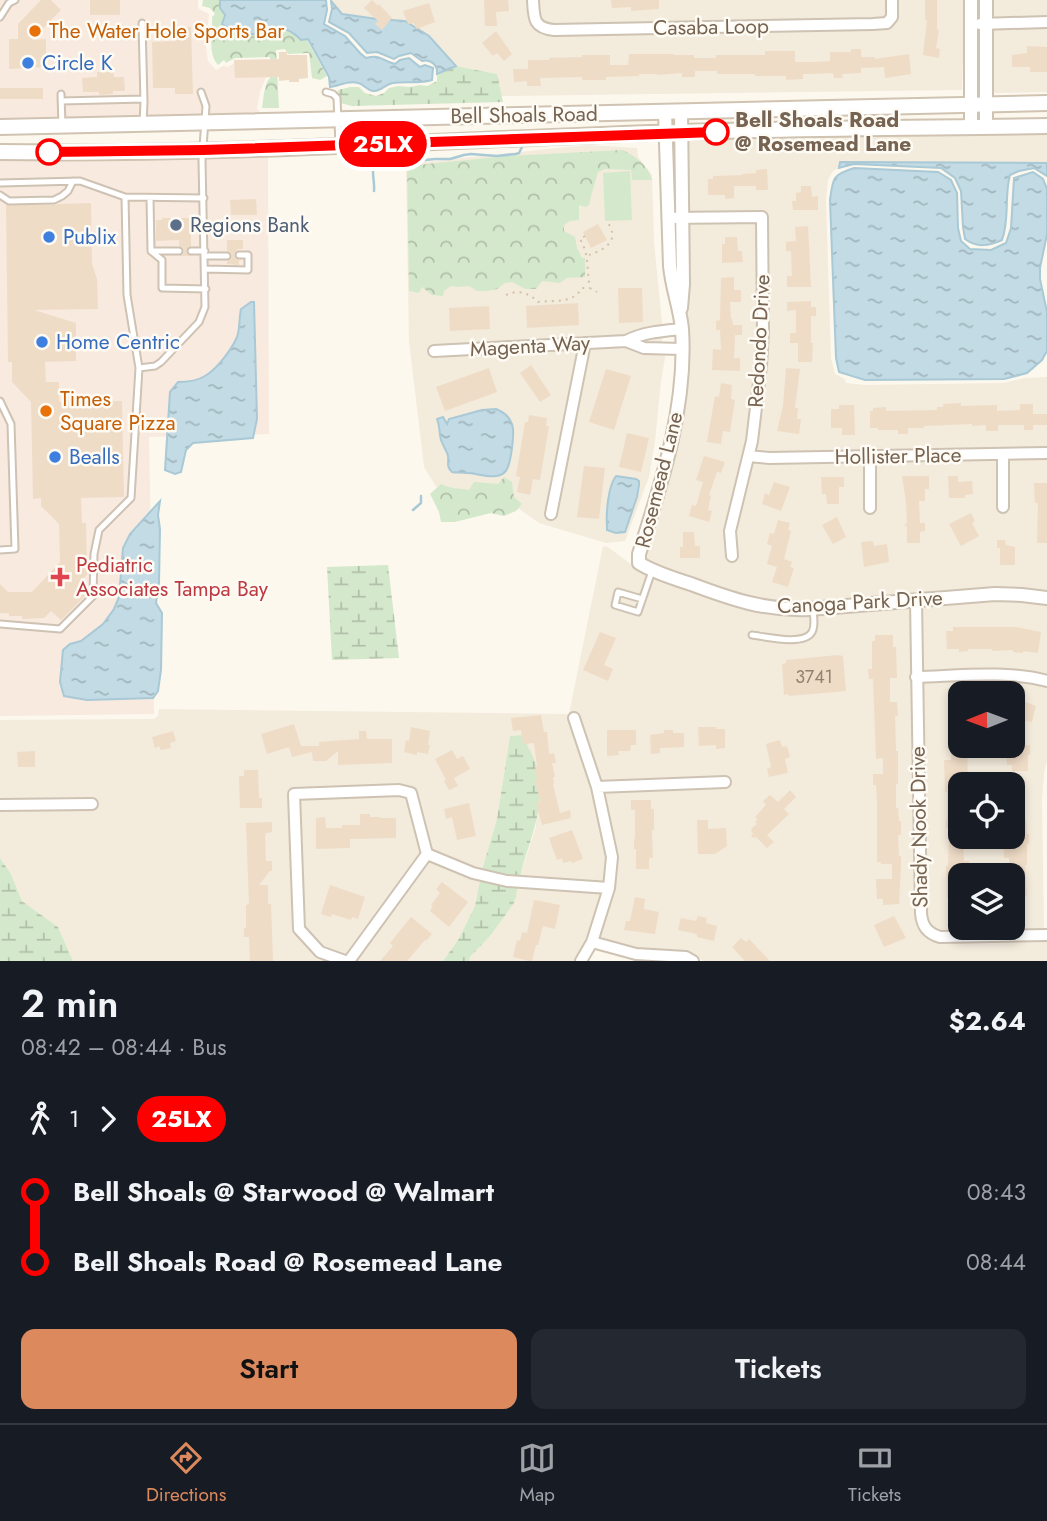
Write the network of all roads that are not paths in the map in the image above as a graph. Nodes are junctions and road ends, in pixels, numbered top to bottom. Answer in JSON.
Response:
{"nodes":[{"id":1,"x":15,"y":0,"type":"edge"},
{"id":2,"x":533,"y":0,"type":"edge"},
{"id":3,"x":892,"y":0,"type":"edge"},
{"id":4,"x":971,"y":0,"type":"edge"},
{"id":5,"x":986,"y":0,"type":"edge"},
{"id":6,"x":0,"y":17,"type":"edge"},
{"id":7,"x":1047,"y":22,"type":"edge"},
{"id":8,"x":142,"y":23,"type":"dead end"},
{"id":9,"x":986,"y":23,"type":"junction"},
{"id":10,"x":971,"y":24,"type":"junction"},
{"id":11,"x":201,"y":92,"type":"dead end"},
{"id":12,"x":326,"y":92,"type":"dead end"},
{"id":13,"x":144,"y":99,"type":"junction"},
{"id":14,"x":1047,"y":103,"type":"edge"},
{"id":15,"x":978,"y":104,"type":"junction"},
{"id":16,"x":681,"y":111,"type":"junction"},
{"id":17,"x":665,"y":112,"type":"junction"},
{"id":18,"x":338,"y":119,"type":"junction"},
{"id":19,"x":206,"y":122,"type":"junction"},
{"id":20,"x":142,"y":124,"type":"junction"},
{"id":21,"x":62,"y":126,"type":"junction"},
{"id":22,"x":971,"y":126,"type":"junction"},
{"id":23,"x":986,"y":126,"type":"junction"},
{"id":24,"x":1047,"y":126,"type":"edge"},
{"id":25,"x":0,"y":127,"type":"edge"},
{"id":26,"x":666,"y":133,"type":"junction"},
{"id":27,"x":681,"y":133,"type":"junction"},
{"id":28,"x":339,"y":145,"type":"junction"},
{"id":29,"x":203,"y":150,"type":"junction"},
{"id":30,"x":0,"y":152,"type":"edge"},
{"id":31,"x":73,"y":181,"type":"junction"},
{"id":32,"x":0,"y":183,"type":"edge"},
{"id":33,"x":0,"y":195,"type":"edge"},
{"id":34,"x":125,"y":197,"type":"junction"},
{"id":35,"x":150,"y":198,"type":"junction"},
{"id":36,"x":204,"y":198,"type":"junction"},
{"id":37,"x":668,"y":218,"type":"junction"},
{"id":38,"x":683,"y":218,"type":"junction"},
{"id":39,"x":150,"y":251,"type":"junction"},
{"id":40,"x":179,"y":251,"type":"dead end"},
{"id":41,"x":191,"y":251,"type":"dead end"},
{"id":42,"x":205,"y":254,"type":"junction"},
{"id":43,"x":239,"y":255,"type":"dead end"},
{"id":44,"x":227,"y":256,"type":"dead end"},
{"id":45,"x":205,"y":269,"type":"junction"},
{"id":46,"x":206,"y":289,"type":"junction"},
{"id":47,"x":680,"y":312,"type":"junction"},
{"id":48,"x":682,"y":329,"type":"junction"},
{"id":49,"x":626,"y":341,"type":"junction"},
{"id":50,"x":586,"y":343,"type":"junction"},
{"id":51,"x":682,"y":349,"type":"junction"},
{"id":52,"x":433,"y":351,"type":"dead end"},
{"id":53,"x":139,"y":368,"type":"junction"},
{"id":54,"x":0,"y":401,"type":"edge"},
{"id":55,"x":1047,"y":453,"type":"edge"},
{"id":56,"x":1003,"y":454,"type":"junction"},
{"id":57,"x":750,"y":456,"type":"junction"},
{"id":58,"x":870,"y":456,"type":"junction"},
{"id":59,"x":1003,"y":507,"type":"dead end"},
{"id":60,"x":870,"y":508,"type":"dead end"},
{"id":61,"x":551,"y":514,"type":"dead end"},
{"id":62,"x":0,"y":550,"type":"edge"},
{"id":63,"x":732,"y":556,"type":"dead end"},
{"id":64,"x":639,"y":564,"type":"joint"},
{"id":65,"x":652,"y":570,"type":"junction"},
{"id":66,"x":1047,"y":598,"type":"edge"},
{"id":67,"x":642,"y":599,"type":"junction"},
{"id":68,"x":916,"y":600,"type":"junction"},
{"id":69,"x":813,"y":609,"type":"junction"},
{"id":70,"x":0,"y":624,"type":"edge"},
{"id":71,"x":752,"y":635,"type":"dead end"},
{"id":72,"x":916,"y":677,"type":"junction"},
{"id":73,"x":1047,"y":681,"type":"edge"},
{"id":74,"x":574,"y":718,"type":"dead end"},
{"id":75,"x":725,"y":782,"type":"dead end"},
{"id":76,"x":597,"y":787,"type":"junction"},
{"id":77,"x":92,"y":803,"type":"dead end"},
{"id":78,"x":0,"y":805,"type":"edge"},
{"id":79,"x":427,"y":854,"type":"junction"},
{"id":80,"x":609,"y":888,"type":"junction"},
{"id":81,"x":1047,"y":935,"type":"edge"},
{"id":82,"x":592,"y":942,"type":"junction"},
{"id":83,"x":347,"y":961,"type":"edge"},
{"id":84,"x":581,"y":961,"type":"edge"},
{"id":85,"x":693,"y":961,"type":"edge"}],
"edges":[{"from":1,"to":6,"type":"lane"},
{"from":2,"to":3,"type":"street","name":"Casaba Loop"},
{"from":4,"to":10,"type":"street"},
{"from":5,"to":9,"type":"street"},
{"from":7,"to":9,"type":"street"},
{"from":8,"to":13,"type":"lane"},
{"from":9,"to":10,"type":"street"},
{"from":9,"to":15,"type":"street"},
{"from":10,"to":15,"type":"street"},
{"from":11,"to":19,"type":"lane"},
{"from":12,"to":18,"type":"lane"},
{"from":13,"to":20,"type":"lane"},
{"from":13,"to":21,"type":"lane"},
{"from":14,"to":15,"type":"main road","name":"Bell Shoals Road"},
{"from":15,"to":16,"type":"main road","name":"Bell Shoals Road"},
{"from":15,"to":22,"type":"street"},
{"from":15,"to":23,"type":"street"},
{"from":16,"to":17,"type":"main road","name":"Bell Shoals Road"},
{"from":16,"to":27,"type":"street","name":"Rosemead Lane"},
{"from":17,"to":18,"type":"main road","name":"Bell Shoals Road"},
{"from":17,"to":26,"type":"street","name":"Rosemead Lane"},
{"from":18,"to":19,"type":"main road","name":"Bell Shoals Road"},
{"from":18,"to":28,"type":"lane"},
{"from":19,"to":20,"type":"main road","name":"Bell Shoals Road"},
{"from":19,"to":29,"type":"lane"},
{"from":20,"to":21,"type":"main road","name":"Bell Shoals Road"},
{"from":21,"to":25,"type":"main road","name":"Bell Shoals Road"},
{"from":22,"to":23,"type":"main road","name":"Bell Shoals Road"},
{"from":22,"to":27,"type":"main road","name":"Bell Shoals Road"},
{"from":23,"to":24,"type":"main road","name":"Bell Shoals Road"},
{"from":26,"to":27,"type":"main road","name":"Bell Shoals Road"},
{"from":26,"to":28,"type":"main road","name":"Bell Shoals Road"},
{"from":26,"to":37,"type":"street","name":"Rosemead Lane"},
{"from":27,"to":38,"type":"street","name":"Rosemead Lane"},
{"from":28,"to":29,"type":"main road","name":"Bell Shoals Road"},
{"from":29,"to":30,"type":"main road","name":"Bell Shoals Road"},
{"from":29,"to":36,"type":"lane"},
{"from":31,"to":32,"type":"lane"},
{"from":31,"to":33,"type":"lane"},
{"from":31,"to":34,"type":"lane"},
{"from":34,"to":35,"type":"lane"},
{"from":34,"to":53,"type":"lane"},
{"from":35,"to":36,"type":"lane"},
{"from":35,"to":39,"type":"lane"},
{"from":36,"to":42,"type":"lane"},
{"from":37,"to":38,"type":"street","name":"Redondo Drive"},
{"from":37,"to":47,"type":"street","name":"Rosemead Lane"},
{"from":38,"to":47,"type":"street","name":"Rosemead Lane"},
{"from":38,"to":57,"type":"street","name":"Redondo Drive"},
{"from":39,"to":40,"type":"lane"},
{"from":39,"to":46,"type":"lane"},
{"from":41,"to":42,"type":"lane"},
{"from":42,"to":44,"type":"lane"},
{"from":42,"to":45,"type":"lane"},
{"from":43,"to":45,"type":"lane"},
{"from":45,"to":46,"type":"lane"},
{"from":46,"to":53,"type":"lane"},
{"from":47,"to":48,"type":"street","name":"Rosemead Lane"},
{"from":48,"to":49,"type":"street","name":"Magenta Way"},
{"from":48,"to":51,"type":"street","name":"Rosemead Lane"},
{"from":49,"to":50,"type":"street","name":"Magenta Way"},
{"from":49,"to":51,"type":"street","name":"Magenta Way"},
{"from":50,"to":52,"type":"street","name":"Magenta Way"},
{"from":50,"to":61,"type":"street"},
{"from":51,"to":64,"type":"street","name":"Rosemead Lane"},
{"from":53,"to":70,"type":"lane"},
{"from":54,"to":62,"type":"lane"},
{"from":55,"to":56,"type":"street","name":"Hollister Place"},
{"from":56,"to":58,"type":"street","name":"Hollister Place"},
{"from":56,"to":59,"type":"street"},
{"from":57,"to":58,"type":"street","name":"Hollister Place"},
{"from":57,"to":63,"type":"street","name":"Redondo Drive"},
{"from":58,"to":60,"type":"street"},
{"from":64,"to":65,"type":"street","name":"Canoga Park Drive"},
{"from":65,"to":67,"type":"lane"},
{"from":65,"to":69,"type":"street","name":"Canoga Park Drive"},
{"from":66,"to":68,"type":"street","name":"Canoga Park Drive"},
{"from":67,"to":67,"type":"lane"},
{"from":68,"to":69,"type":"street","name":"Canoga Park Drive"},
{"from":68,"to":72,"type":"street","name":"Shady Nook Drive"},
{"from":69,"to":71,"type":"lane"},
{"from":72,"to":73,"type":"street"},
{"from":72,"to":81,"type":"street","name":"Shady Nook Drive"},
{"from":74,"to":76,"type":"street"},
{"from":75,"to":76,"type":"street"},
{"from":76,"to":80,"type":"street"},
{"from":77,"to":78,"type":"street"},
{"from":79,"to":80,"type":"street"},
{"from":79,"to":83,"type":"street"},
{"from":79,"to":83,"type":"street"},
{"from":80,"to":82,"type":"street"},
{"from":82,"to":84,"type":"street"},
{"from":82,"to":85,"type":"street"}]}
